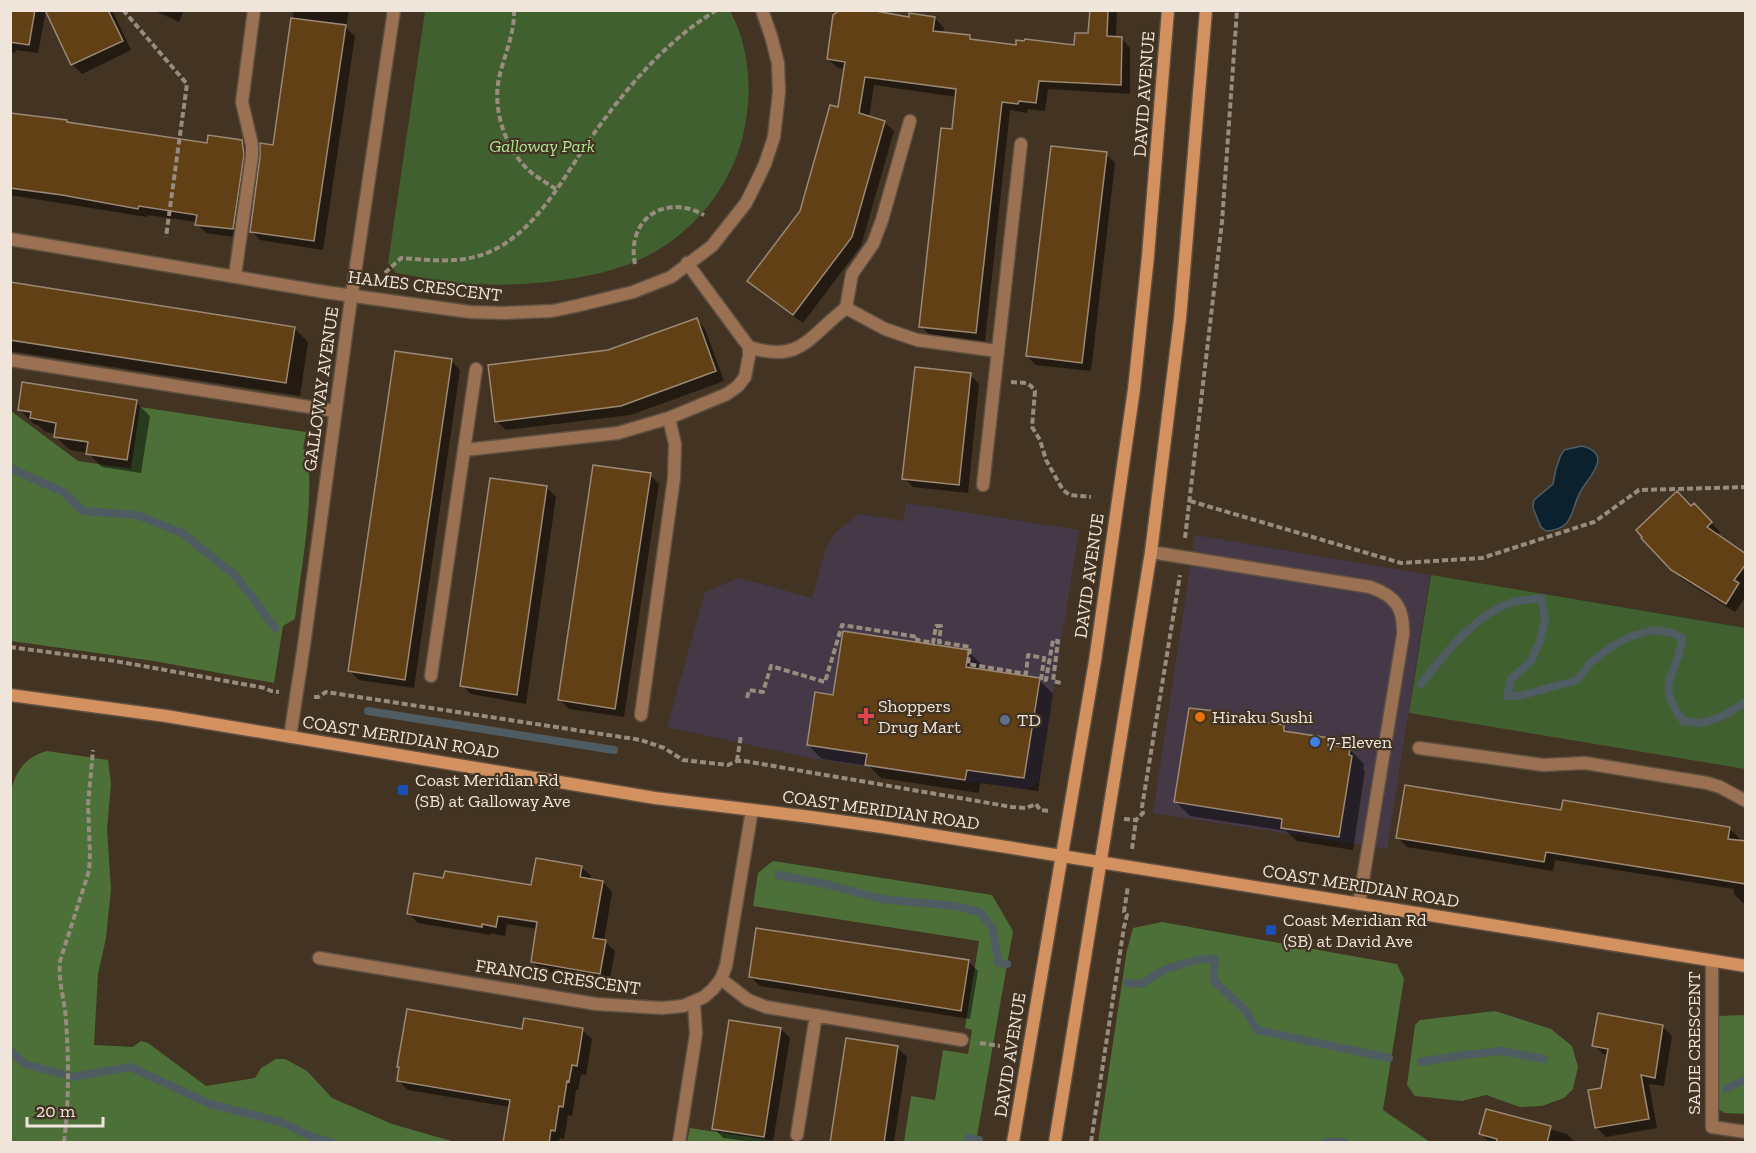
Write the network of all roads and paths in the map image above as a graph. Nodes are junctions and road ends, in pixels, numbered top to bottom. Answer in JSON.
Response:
{"nodes":[{"id":1,"x":123,"y":10,"type":"edge"},
{"id":2,"x":254,"y":10,"type":"edge"},
{"id":3,"x":394,"y":10,"type":"edge"},
{"id":4,"x":514,"y":10,"type":"edge"},
{"id":5,"x":717,"y":10,"type":"edge"},
{"id":6,"x":762,"y":10,"type":"edge"},
{"id":7,"x":1168,"y":10,"type":"edge"},
{"id":8,"x":1206,"y":10,"type":"edge"},
{"id":9,"x":1237,"y":10,"type":"edge"},
{"id":10,"x":910,"y":121,"type":"dead end"},
{"id":11,"x":1021,"y":144,"type":"dead end"},
{"id":12,"x":556,"y":189,"type":"junction"},
{"id":13,"x":704,"y":215,"type":"dead end"},
{"id":14,"x":166,"y":237,"type":"dead end"},
{"id":15,"x":10,"y":239,"type":"edge"},
{"id":16,"x":687,"y":263,"type":"junction"},
{"id":17,"x":635,"y":264,"type":"dead end"},
{"id":18,"x":385,"y":273,"type":"dead end"},
{"id":19,"x":235,"y":275,"type":"junction"},
{"id":20,"x":352,"y":296,"type":"junction"},
{"id":21,"x":846,"y":308,"type":"junction"},
{"id":22,"x":749,"y":347,"type":"junction"},
{"id":23,"x":997,"y":351,"type":"junction"},
{"id":24,"x":10,"y":360,"type":"edge"},
{"id":25,"x":476,"y":369,"type":"dead end"},
{"id":26,"x":994,"y":380,"type":"junction"},
{"id":27,"x":335,"y":411,"type":"junction"},
{"id":28,"x":669,"y":418,"type":"junction"},
{"id":29,"x":464,"y":450,"type":"junction"},
{"id":30,"x":983,"y":485,"type":"dead end"},
{"id":31,"x":1746,"y":487,"type":"edge"},
{"id":32,"x":1091,"y":497,"type":"dead end"},
{"id":33,"x":1190,"y":501,"type":"junction"},
{"id":34,"x":1152,"y":552,"type":"junction"},
{"id":35,"x":1182,"y":557,"type":"junction"},
{"id":36,"x":10,"y":647,"type":"edge"},
{"id":37,"x":431,"y":676,"type":"dead end"},
{"id":38,"x":1061,"y":683,"type":"dead end"},
{"id":39,"x":271,"y":691,"type":"dead end"},
{"id":40,"x":10,"y":695,"type":"edge"},
{"id":41,"x":318,"y":697,"type":"dead end"},
{"id":42,"x":747,"y":698,"type":"dead end"},
{"id":43,"x":641,"y":715,"type":"dead end"},
{"id":44,"x":741,"y":735,"type":"dead end"},
{"id":45,"x":290,"y":737,"type":"junction"},
{"id":46,"x":1419,"y":748,"type":"dead end"},
{"id":47,"x":93,"y":750,"type":"dead end"},
{"id":48,"x":737,"y":761,"type":"junction"},
{"id":49,"x":1746,"y":801,"type":"edge"},
{"id":50,"x":752,"y":810,"type":"junction"},
{"id":51,"x":1040,"y":810,"type":"dead end"},
{"id":52,"x":1136,"y":820,"type":"dead end"},
{"id":53,"x":1062,"y":857,"type":"junction"},
{"id":54,"x":1102,"y":863,"type":"junction"},
{"id":55,"x":1359,"y":904,"type":"junction"},
{"id":56,"x":1124,"y":912,"type":"dead end"},
{"id":57,"x":319,"y":958,"type":"dead end"},
{"id":58,"x":1712,"y":961,"type":"junction"},
{"id":59,"x":1746,"y":966,"type":"edge"},
{"id":60,"x":721,"y":979,"type":"junction"},
{"id":61,"x":694,"y":1003,"type":"junction"},
{"id":62,"x":816,"y":1015,"type":"junction"},
{"id":63,"x":962,"y":1040,"type":"dead end"},
{"id":64,"x":1746,"y":1132,"type":"edge"},
{"id":65,"x":797,"y":1135,"type":"dead end"},
{"id":66,"x":64,"y":1143,"type":"edge"},
{"id":67,"x":679,"y":1143,"type":"edge"},
{"id":68,"x":1014,"y":1143,"type":"edge"},
{"id":69,"x":1055,"y":1143,"type":"edge"},
{"id":70,"x":1091,"y":1143,"type":"edge"}],
"edges":[{"from":1,"to":14,"type":"path"},
{"from":2,"to":19,"type":"street"},
{"from":3,"to":20,"type":"street","name":"GALLOWAY AVENUE"},
{"from":4,"to":12,"type":"path"},
{"from":5,"to":12,"type":"path"},
{"from":6,"to":16,"type":"street","name":"HAMES CRESCENT"},
{"from":7,"to":53,"type":"main road","name":"DAVID AVENUE"},
{"from":8,"to":34,"type":"main road"},
{"from":9,"to":33,"type":"path"},
{"from":10,"to":21,"type":"street"},
{"from":11,"to":23,"type":"street"},
{"from":12,"to":18,"type":"path"},
{"from":13,"to":17,"type":"path"},
{"from":15,"to":19,"type":"street","name":"HAMES CRESCENT"},
{"from":16,"to":20,"type":"street","name":"HAMES CRESCENT"},
{"from":16,"to":22,"type":"street"},
{"from":19,"to":20,"type":"street","name":"HAMES CRESCENT"},
{"from":20,"to":27,"type":"street","name":"GALLOWAY AVENUE"},
{"from":21,"to":22,"type":"street"},
{"from":21,"to":23,"type":"street"},
{"from":22,"to":28,"type":"street"},
{"from":23,"to":26,"type":"street"},
{"from":24,"to":27,"type":"street"},
{"from":25,"to":29,"type":"street"},
{"from":26,"to":30,"type":"street"},
{"from":26,"to":32,"type":"path"},
{"from":27,"to":45,"type":"street","name":"GALLOWAY AVENUE"},
{"from":28,"to":29,"type":"street"},
{"from":28,"to":43,"type":"street"},
{"from":29,"to":37,"type":"street"},
{"from":31,"to":33,"type":"path"},
{"from":33,"to":35,"type":"path"},
{"from":34,"to":35,"type":"street"},
{"from":34,"to":54,"type":"main road"},
{"from":35,"to":52,"type":"path"},
{"from":35,"to":55,"type":"street"},
{"from":36,"to":39,"type":"path"},
{"from":38,"to":42,"type":"path"},
{"from":40,"to":45,"type":"main road","name":"COAST MERIDIAN ROAD"},
{"from":41,"to":48,"type":"path"},
{"from":44,"to":48,"type":"path"},
{"from":45,"to":50,"type":"main road","name":"COAST MERIDIAN ROAD"},
{"from":46,"to":49,"type":"street"},
{"from":47,"to":66,"type":"path"},
{"from":48,"to":51,"type":"path"},
{"from":50,"to":53,"type":"main road","name":"COAST MERIDIAN ROAD"},
{"from":50,"to":60,"type":"street"},
{"from":53,"to":54,"type":"main road","name":"COAST MERIDIAN ROAD"},
{"from":53,"to":68,"type":"main road","name":"DAVID AVENUE"},
{"from":54,"to":55,"type":"main road","name":"COAST MERIDIAN ROAD"},
{"from":54,"to":69,"type":"main road"},
{"from":55,"to":58,"type":"main road","name":"COAST MERIDIAN ROAD"},
{"from":56,"to":70,"type":"path"},
{"from":57,"to":61,"type":"street","name":"FRANCIS CRESCENT"},
{"from":58,"to":59,"type":"main road","name":"COAST MERIDIAN ROAD"},
{"from":58,"to":64,"type":"street","name":"SADIE CRESCENT"},
{"from":60,"to":61,"type":"street"},
{"from":60,"to":62,"type":"street"},
{"from":61,"to":67,"type":"street"},
{"from":62,"to":63,"type":"street"},
{"from":62,"to":65,"type":"street"}]}
